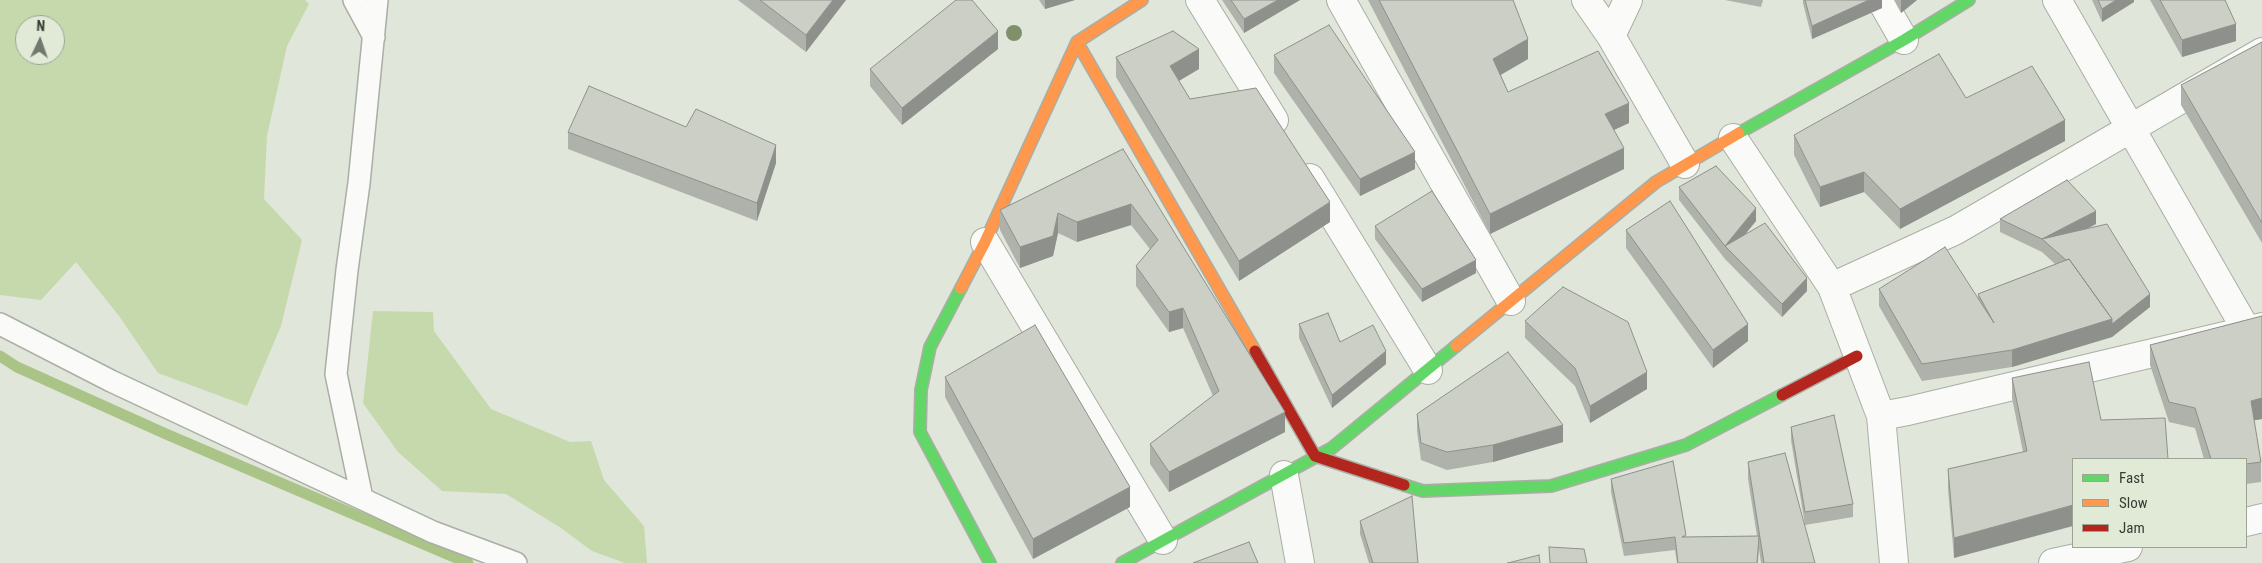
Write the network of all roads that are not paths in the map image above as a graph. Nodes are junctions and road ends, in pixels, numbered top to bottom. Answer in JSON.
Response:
{"nodes":[{"id":1,"x":354,"y":0,"type":"edge"},
{"id":2,"x":377,"y":0,"type":"edge"},
{"id":3,"x":1142,"y":0,"type":"edge"},
{"id":4,"x":1200,"y":0,"type":"edge"},
{"id":5,"x":1341,"y":0,"type":"edge"},
{"id":6,"x":1586,"y":0,"type":"edge"},
{"id":7,"x":1628,"y":0,"type":"edge"},
{"id":8,"x":1881,"y":0,"type":"edge"},
{"id":9,"x":1969,"y":0,"type":"edge"},
{"id":10,"x":2057,"y":0,"type":"edge"},
{"id":11,"x":1611,"y":36,"type":"junction"},
{"id":12,"x":374,"y":37,"type":"junction"},
{"id":13,"x":1904,"y":40,"type":"junction"},
{"id":14,"x":1077,"y":42,"type":"junction"},
{"id":15,"x":2262,"y":52,"type":"edge"},
{"id":16,"x":2131,"y":128,"type":"junction"},
{"id":17,"x":1733,"y":138,"type":"junction"},
{"id":18,"x":1685,"y":164,"type":"junction"},
{"id":19,"x":985,"y":242,"type":"junction"},
{"id":20,"x":1832,"y":287,"type":"junction"},
{"id":21,"x":1511,"y":301,"type":"junction"},
{"id":22,"x":0,"y":324,"type":"edge"},
{"id":23,"x":2255,"y":329,"type":"edge"},
{"id":24,"x":1856,"y":356,"type":"junction"},
{"id":25,"x":1428,"y":370,"type":"junction"},
{"id":26,"x":1881,"y":416,"type":"junction"},
{"id":27,"x":1315,"y":456,"type":"junction"},
{"id":28,"x":1284,"y":474,"type":"junction"},
{"id":29,"x":362,"y":498,"type":"junction"},
{"id":30,"x":2262,"y":518,"type":"edge"},
{"id":31,"x":2247,"y":522,"type":"edge"},
{"id":32,"x":1163,"y":540,"type":"junction"},
{"id":33,"x":2123,"y":548,"type":"edge"},
{"id":34,"x":516,"y":563,"type":"edge"},
{"id":35,"x":990,"y":563,"type":"edge"},
{"id":36,"x":1122,"y":563,"type":"edge"},
{"id":37,"x":1300,"y":563,"type":"edge"},
{"id":38,"x":1894,"y":563,"type":"edge"},
{"id":39,"x":2053,"y":563,"type":"edge"}],
"edges":[{"from":1,"to":12,"type":"lane"},
{"from":2,"to":12,"type":"lane"},
{"from":3,"to":14,"type":"street"},
{"from":4,"to":25,"type":"street"},
{"from":5,"to":21,"type":"street"},
{"from":6,"to":11,"type":"street"},
{"from":7,"to":11,"type":"street"},
{"from":8,"to":13,"type":"street"},
{"from":9,"to":13,"type":"street"},
{"from":10,"to":16,"type":"street"},
{"from":11,"to":18,"type":"street"},
{"from":12,"to":29,"type":"lane"},
{"from":13,"to":17,"type":"street"},
{"from":14,"to":19,"type":"street"},
{"from":14,"to":27,"type":"street"},
{"from":15,"to":16,"type":"street"},
{"from":16,"to":20,"type":"street"},
{"from":16,"to":23,"type":"street"},
{"from":17,"to":18,"type":"street"},
{"from":17,"to":20,"type":"street"},
{"from":18,"to":21,"type":"street"},
{"from":19,"to":32,"type":"street"},
{"from":19,"to":35,"type":"street"},
{"from":20,"to":24,"type":"street"},
{"from":21,"to":25,"type":"street"},
{"from":22,"to":29,"type":"lane"},
{"from":23,"to":26,"type":"street"},
{"from":24,"to":26,"type":"street"},
{"from":24,"to":27,"type":"street"},
{"from":25,"to":27,"type":"street"},
{"from":26,"to":38,"type":"street"},
{"from":27,"to":28,"type":"street"},
{"from":28,"to":32,"type":"street"},
{"from":28,"to":37,"type":"street"},
{"from":29,"to":34,"type":"lane"},
{"from":30,"to":31,"type":"street"},
{"from":32,"to":36,"type":"street"},
{"from":33,"to":39,"type":"street"}]}
